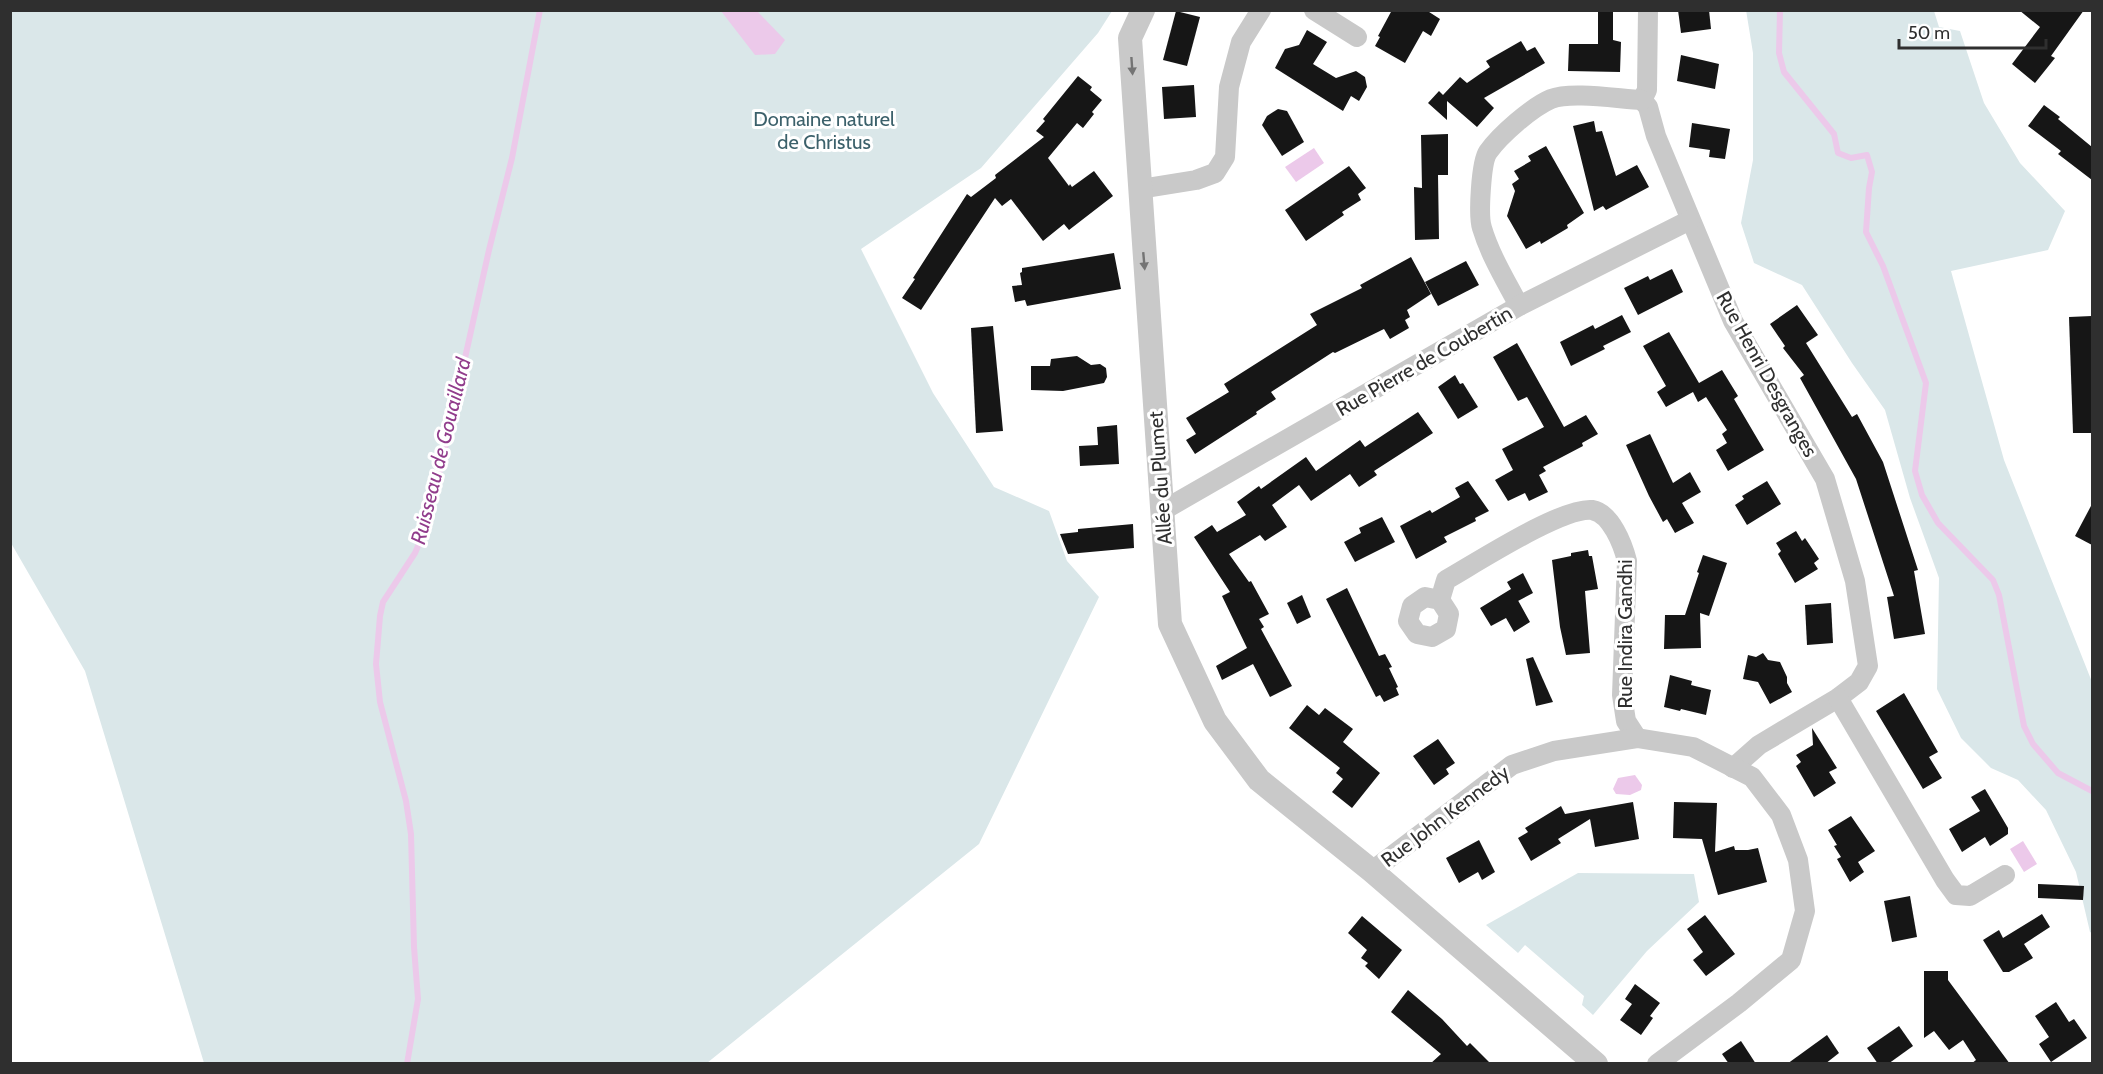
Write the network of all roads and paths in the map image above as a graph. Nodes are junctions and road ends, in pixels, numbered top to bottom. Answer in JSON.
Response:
{"nodes":[{"id":1,"x":1143,"y":10,"type":"edge"},
{"id":2,"x":1261,"y":10,"type":"edge"},
{"id":3,"x":1314,"y":10,"type":"edge"},
{"id":4,"x":1648,"y":10,"type":"edge"},
{"id":5,"x":1357,"y":37,"type":"dead end"},
{"id":6,"x":1642,"y":100,"type":"junction"},
{"id":7,"x":1140,"y":189,"type":"junction"},
{"id":8,"x":1690,"y":220,"type":"junction"},
{"id":9,"x":1519,"y":306,"type":"junction"},
{"id":10,"x":1162,"y":511,"type":"junction"},
{"id":11,"x":1440,"y":600,"type":"dead end"},
{"id":12,"x":1838,"y":698,"type":"junction"},
{"id":13,"x":1636,"y":738,"type":"junction"},
{"id":14,"x":1733,"y":768,"type":"junction"},
{"id":15,"x":1372,"y":871,"type":"junction"},
{"id":16,"x":2005,"y":875,"type":"dead end"},
{"id":17,"x":1596,"y":1064,"type":"edge"},
{"id":18,"x":1657,"y":1064,"type":"edge"}],
"edges":[{"from":1,"to":7,"type":"street","name":"Allée du Plumet","one_way":true},
{"from":2,"to":7,"type":"street"},
{"from":3,"to":5,"type":"street"},
{"from":4,"to":6,"type":"street"},
{"from":6,"to":8,"type":"street","name":"Rue Henri Desgranges"},
{"from":6,"to":9,"type":"street"},
{"from":7,"to":10,"type":"street","name":"Allée du Plumet","one_way":true},
{"from":8,"to":9,"type":"street","name":"Rue Pierre de Coubertin"},
{"from":8,"to":12,"type":"street","name":"Rue Henri Desgranges"},
{"from":9,"to":10,"type":"street","name":"Rue Pierre de Coubertin"},
{"from":10,"to":15,"type":"street","name":"Allée du Plumet"},
{"from":11,"to":13,"type":"street","name":"Rue Indira Gandhi"},
{"from":12,"to":14,"type":"street","name":"Rue Henri Desgranges"},
{"from":12,"to":16,"type":"street"},
{"from":13,"to":14,"type":"street","name":"Rue John Kennedy"},
{"from":13,"to":15,"type":"street","name":"Rue John Kennedy"},
{"from":14,"to":18,"type":"street","name":"Rue John Kennedy"},
{"from":15,"to":17,"type":"street","name":"Allée du Plumet"}]}
